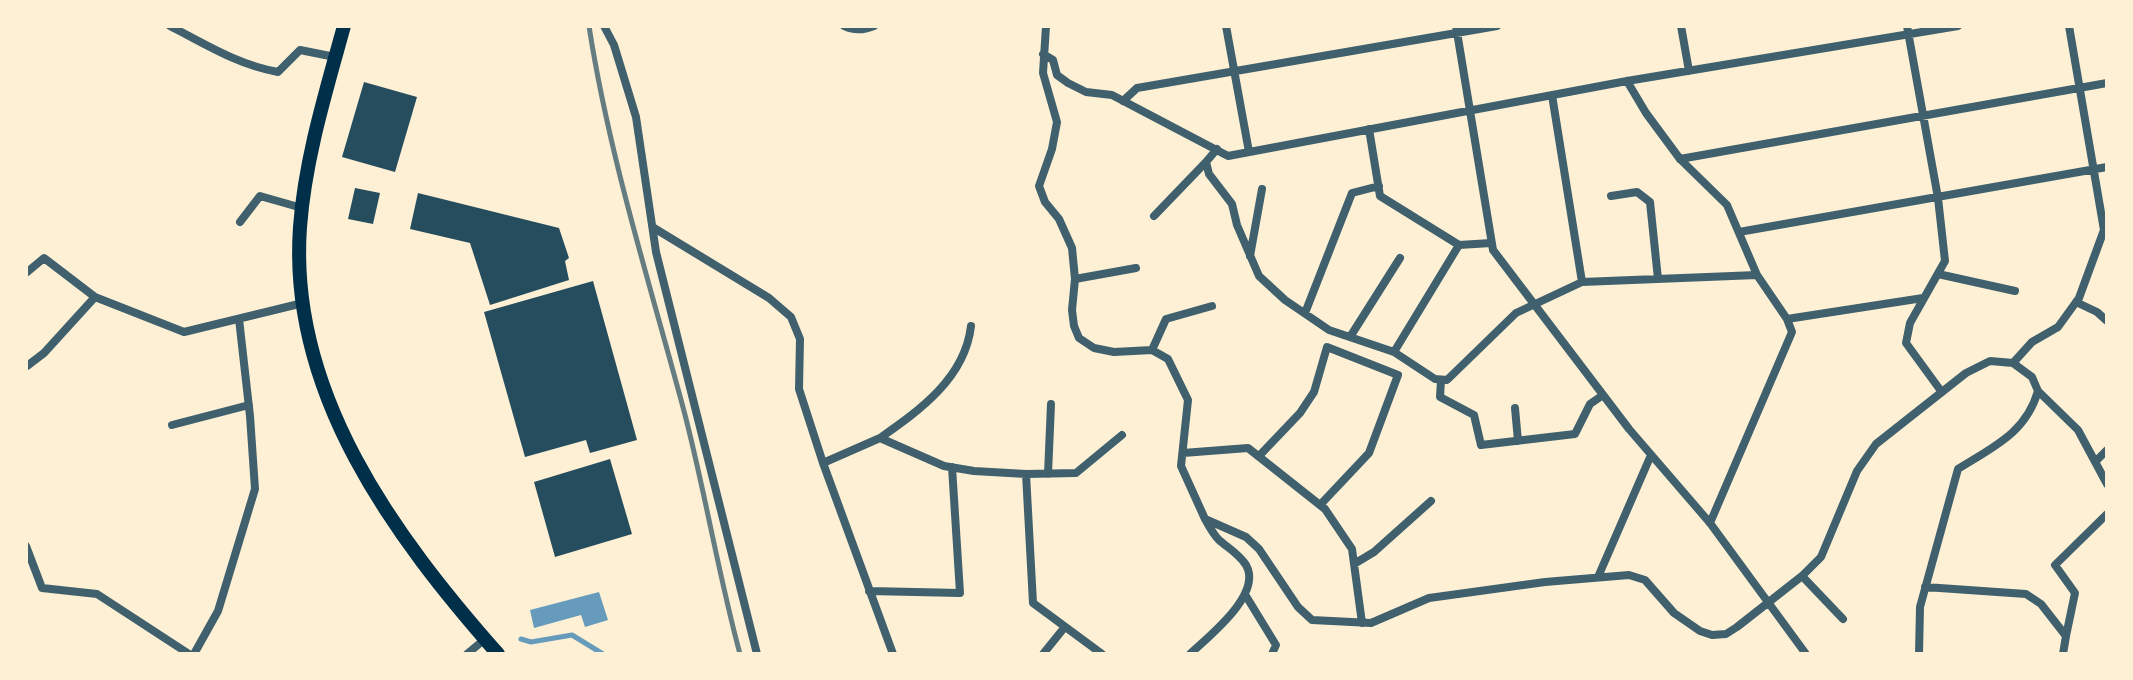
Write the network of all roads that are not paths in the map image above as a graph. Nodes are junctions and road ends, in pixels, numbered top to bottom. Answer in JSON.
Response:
{"nodes":[{"id":1,"x":170,"y":26,"type":"edge"},
{"id":2,"x":344,"y":26,"type":"edge"},
{"id":3,"x":604,"y":26,"type":"edge"},
{"id":4,"x":844,"y":26,"type":"edge"},
{"id":5,"x":874,"y":26,"type":"edge"},
{"id":6,"x":1046,"y":26,"type":"edge"},
{"id":7,"x":1226,"y":26,"type":"edge"},
{"id":8,"x":1497,"y":26,"type":"edge"},
{"id":9,"x":1681,"y":26,"type":"edge"},
{"id":10,"x":1958,"y":26,"type":"edge"},
{"id":11,"x":2069,"y":26,"type":"edge"},
{"id":12,"x":1457,"y":29,"type":"edge"},
{"id":13,"x":1908,"y":30,"type":"edge"},
{"id":14,"x":1043,"y":54,"type":"junction"},
{"id":15,"x":335,"y":57,"type":"junction"},
{"id":16,"x":1689,"y":71,"type":"junction"},
{"id":17,"x":1235,"y":72,"type":"junction"},
{"id":18,"x":1627,"y":81,"type":"junction"},
{"id":19,"x":2107,"y":83,"type":"edge"},
{"id":20,"x":2080,"y":87,"type":"junction"},
{"id":21,"x":1552,"y":95,"type":"junction"},
{"id":22,"x":1123,"y":101,"type":"junction"},
{"id":23,"x":1470,"y":111,"type":"junction"},
{"id":24,"x":1923,"y":116,"type":"junction"},
{"id":25,"x":1369,"y":129,"type":"junction"},
{"id":26,"x":1217,"y":149,"type":"junction"},
{"id":27,"x":1249,"y":152,"type":"junction"},
{"id":28,"x":1680,"y":159,"type":"junction"},
{"id":29,"x":1206,"y":162,"type":"junction"},
{"id":30,"x":2107,"y":167,"type":"edge"},
{"id":31,"x":2094,"y":169,"type":"junction"},
{"id":32,"x":1379,"y":186,"type":"junction"},
{"id":33,"x":1262,"y":189,"type":"dead end"},
{"id":34,"x":1611,"y":196,"type":"dead end"},
{"id":35,"x":1938,"y":198,"type":"junction"},
{"id":36,"x":302,"y":208,"type":"junction"},
{"id":37,"x":1154,"y":216,"type":"dead end"},
{"id":38,"x":240,"y":222,"type":"dead end"},
{"id":39,"x":654,"y":228,"type":"junction"},
{"id":40,"x":1739,"y":232,"type":"junction"},
{"id":41,"x":1491,"y":243,"type":"junction"},
{"id":42,"x":1459,"y":245,"type":"junction"},
{"id":43,"x":1250,"y":257,"type":"junction"},
{"id":44,"x":1400,"y":258,"type":"dead end"},
{"id":45,"x":1136,"y":268,"type":"dead end"},
{"id":46,"x":26,"y":273,"type":"edge"},
{"id":47,"x":1938,"y":274,"type":"junction"},
{"id":48,"x":1757,"y":275,"type":"junction"},
{"id":49,"x":1075,"y":279,"type":"junction"},
{"id":50,"x":1658,"y":279,"type":"junction"},
{"id":51,"x":1582,"y":282,"type":"junction"},
{"id":52,"x":2015,"y":291,"type":"dead end"},
{"id":53,"x":95,"y":297,"type":"junction"},
{"id":54,"x":1923,"y":298,"type":"junction"},
{"id":55,"x":2076,"y":302,"type":"junction"},
{"id":56,"x":303,"y":303,"type":"junction"},
{"id":57,"x":1535,"y":303,"type":"junction"},
{"id":58,"x":1212,"y":306,"type":"dead end"},
{"id":59,"x":1305,"y":313,"type":"junction"},
{"id":60,"x":239,"y":319,"type":"junction"},
{"id":61,"x":1787,"y":319,"type":"junction"},
{"id":62,"x":2107,"y":321,"type":"edge"},
{"id":63,"x":971,"y":326,"type":"dead end"},
{"id":64,"x":1350,"y":337,"type":"junction"},
{"id":65,"x":1152,"y":350,"type":"junction"},
{"id":66,"x":1394,"y":352,"type":"junction"},
{"id":67,"x":2013,"y":363,"type":"junction"},
{"id":68,"x":27,"y":366,"type":"edge"},
{"id":69,"x":1441,"y":380,"type":"junction"},
{"id":70,"x":1941,"y":391,"type":"junction"},
{"id":71,"x":2038,"y":391,"type":"junction"},
{"id":72,"x":1603,"y":395,"type":"junction"},
{"id":73,"x":1051,"y":404,"type":"dead end"},
{"id":74,"x":249,"y":405,"type":"junction"},
{"id":75,"x":1515,"y":408,"type":"dead end"},
{"id":76,"x":172,"y":425,"type":"dead end"},
{"id":77,"x":1122,"y":435,"type":"dead end"},
{"id":78,"x":880,"y":438,"type":"junction"},
{"id":79,"x":1518,"y":441,"type":"junction"},
{"id":80,"x":2107,"y":450,"type":"edge"},
{"id":81,"x":1183,"y":453,"type":"junction"},
{"id":82,"x":1651,"y":455,"type":"junction"},
{"id":83,"x":1259,"y":456,"type":"junction"},
{"id":84,"x":2096,"y":461,"type":"junction"},
{"id":85,"x":823,"y":463,"type":"junction"},
{"id":86,"x":952,"y":467,"type":"junction"},
{"id":87,"x":1026,"y":474,"type":"junction"},
{"id":88,"x":1048,"y":474,"type":"junction"},
{"id":89,"x":2107,"y":484,"type":"edge"},
{"id":90,"x":1431,"y":501,"type":"dead end"},
{"id":91,"x":1320,"y":505,"type":"junction"},
{"id":92,"x":2107,"y":514,"type":"edge"},
{"id":93,"x":1205,"y":519,"type":"junction"},
{"id":94,"x":1710,"y":523,"type":"junction"},
{"id":95,"x":26,"y":546,"type":"edge"},
{"id":96,"x":1354,"y":564,"type":"junction"},
{"id":97,"x":1802,"y":576,"type":"junction"},
{"id":98,"x":1598,"y":577,"type":"junction"},
{"id":99,"x":1925,"y":587,"type":"junction"},
{"id":100,"x":869,"y":591,"type":"junction"},
{"id":101,"x":1246,"y":596,"type":"junction"},
{"id":102,"x":1770,"y":601,"type":"junction"},
{"id":103,"x":1843,"y":619,"type":"dead end"},
{"id":104,"x":1362,"y":623,"type":"junction"},
{"id":105,"x":1064,"y":628,"type":"junction"},
{"id":106,"x":2066,"y":636,"type":"junction"},
{"id":107,"x":485,"y":639,"type":"junction"},
{"id":108,"x":192,"y":654,"type":"edge"},
{"id":109,"x":467,"y":654,"type":"edge"},
{"id":110,"x":498,"y":654,"type":"edge"},
{"id":111,"x":757,"y":654,"type":"edge"},
{"id":112,"x":893,"y":654,"type":"edge"},
{"id":113,"x":1043,"y":654,"type":"edge"},
{"id":114,"x":1102,"y":654,"type":"edge"},
{"id":115,"x":1190,"y":654,"type":"edge"},
{"id":116,"x":1272,"y":654,"type":"edge"},
{"id":117,"x":1806,"y":654,"type":"edge"},
{"id":118,"x":1919,"y":654,"type":"edge"},
{"id":119,"x":2063,"y":654,"type":"edge"}],
"edges":[{"from":1,"to":15,"type":"street"},
{"from":2,"to":15,"type":"main road"},
{"from":3,"to":39,"type":"street"},
{"from":4,"to":5,"type":"street"},
{"from":6,"to":14,"type":"street"},
{"from":7,"to":17,"type":"street"},
{"from":8,"to":12,"type":"street"},
{"from":9,"to":16,"type":"street"},
{"from":10,"to":13,"type":"street"},
{"from":11,"to":20,"type":"street"},
{"from":12,"to":17,"type":"street"},
{"from":12,"to":23,"type":"street"},
{"from":13,"to":16,"type":"street"},
{"from":13,"to":24,"type":"street"},
{"from":14,"to":22,"type":"street"},
{"from":14,"to":49,"type":"street"},
{"from":15,"to":36,"type":"main road"},
{"from":16,"to":18,"type":"street"},
{"from":17,"to":22,"type":"street"},
{"from":17,"to":27,"type":"street"},
{"from":18,"to":21,"type":"street"},
{"from":18,"to":28,"type":"street"},
{"from":19,"to":20,"type":"street"},
{"from":20,"to":24,"type":"street"},
{"from":20,"to":31,"type":"street"},
{"from":21,"to":23,"type":"street"},
{"from":21,"to":51,"type":"street"},
{"from":22,"to":26,"type":"street"},
{"from":23,"to":25,"type":"street"},
{"from":23,"to":41,"type":"street"},
{"from":24,"to":28,"type":"street"},
{"from":24,"to":35,"type":"street"},
{"from":25,"to":27,"type":"street"},
{"from":25,"to":32,"type":"street"},
{"from":26,"to":27,"type":"street"},
{"from":26,"to":29,"type":"street"},
{"from":28,"to":40,"type":"street"},
{"from":29,"to":37,"type":"street"},
{"from":29,"to":43,"type":"street"},
{"from":30,"to":31,"type":"street"},
{"from":31,"to":35,"type":"street"},
{"from":31,"to":55,"type":"street"},
{"from":32,"to":42,"type":"street"},
{"from":32,"to":59,"type":"street"},
{"from":33,"to":43,"type":"street"},
{"from":34,"to":50,"type":"street"},
{"from":35,"to":40,"type":"street"},
{"from":35,"to":47,"type":"street"},
{"from":36,"to":38,"type":"street"},
{"from":36,"to":56,"type":"main road"},
{"from":39,"to":85,"type":"street"},
{"from":39,"to":111,"type":"street"},
{"from":40,"to":48,"type":"street"},
{"from":41,"to":42,"type":"street"},
{"from":41,"to":57,"type":"street"},
{"from":42,"to":66,"type":"street"},
{"from":43,"to":59,"type":"street"},
{"from":44,"to":64,"type":"street"},
{"from":45,"to":49,"type":"street"},
{"from":46,"to":53,"type":"street"},
{"from":47,"to":52,"type":"street"},
{"from":47,"to":54,"type":"street"},
{"from":48,"to":50,"type":"street"},
{"from":48,"to":61,"type":"street"},
{"from":49,"to":65,"type":"street"},
{"from":50,"to":51,"type":"street"},
{"from":51,"to":57,"type":"street"},
{"from":53,"to":60,"type":"street"},
{"from":53,"to":68,"type":"street"},
{"from":54,"to":61,"type":"street"},
{"from":54,"to":70,"type":"street"},
{"from":55,"to":62,"type":"street"},
{"from":55,"to":67,"type":"street"},
{"from":56,"to":60,"type":"street"},
{"from":56,"to":107,"type":"main road"},
{"from":57,"to":69,"type":"street"},
{"from":57,"to":72,"type":"street"},
{"from":58,"to":65,"type":"street"},
{"from":59,"to":64,"type":"street"},
{"from":60,"to":74,"type":"street"},
{"from":61,"to":94,"type":"street"},
{"from":63,"to":78,"type":"street"},
{"from":64,"to":66,"type":"street"},
{"from":65,"to":81,"type":"street"},
{"from":66,"to":69,"type":"street"},
{"from":67,"to":70,"type":"street"},
{"from":67,"to":71,"type":"street"},
{"from":69,"to":79,"type":"street"},
{"from":70,"to":97,"type":"street"},
{"from":71,"to":84,"type":"street"},
{"from":71,"to":99,"type":"street"},
{"from":72,"to":79,"type":"street"},
{"from":72,"to":82,"type":"street"},
{"from":73,"to":88,"type":"street"},
{"from":74,"to":76,"type":"street"},
{"from":74,"to":108,"type":"street"},
{"from":75,"to":79,"type":"street"},
{"from":77,"to":88,"type":"street"},
{"from":78,"to":85,"type":"street"},
{"from":78,"to":86,"type":"street"},
{"from":80,"to":84,"type":"street"},
{"from":81,"to":83,"type":"street"},
{"from":81,"to":93,"type":"street"},
{"from":82,"to":94,"type":"street"},
{"from":82,"to":98,"type":"street"},
{"from":83,"to":91,"type":"street"},
{"from":83,"to":91,"type":"street"},
{"from":84,"to":89,"type":"street"},
{"from":85,"to":100,"type":"street"},
{"from":86,"to":87,"type":"street"},
{"from":86,"to":100,"type":"street"},
{"from":87,"to":88,"type":"street"},
{"from":87,"to":105,"type":"street"},
{"from":90,"to":96,"type":"street"},
{"from":91,"to":96,"type":"street"},
{"from":92,"to":106,"type":"street"},
{"from":93,"to":101,"type":"street"},
{"from":93,"to":104,"type":"street"},
{"from":94,"to":102,"type":"street"},
{"from":95,"to":108,"type":"street"},
{"from":96,"to":104,"type":"street"},
{"from":97,"to":102,"type":"street"},
{"from":97,"to":103,"type":"street"},
{"from":98,"to":102,"type":"street"},
{"from":98,"to":104,"type":"street"},
{"from":99,"to":106,"type":"street"},
{"from":99,"to":118,"type":"street"},
{"from":100,"to":112,"type":"street"},
{"from":101,"to":115,"type":"street"},
{"from":101,"to":116,"type":"street"},
{"from":102,"to":117,"type":"street"},
{"from":105,"to":113,"type":"street"},
{"from":105,"to":114,"type":"street"},
{"from":106,"to":119,"type":"street"},
{"from":107,"to":109,"type":"street"},
{"from":107,"to":110,"type":"main road"}]}
